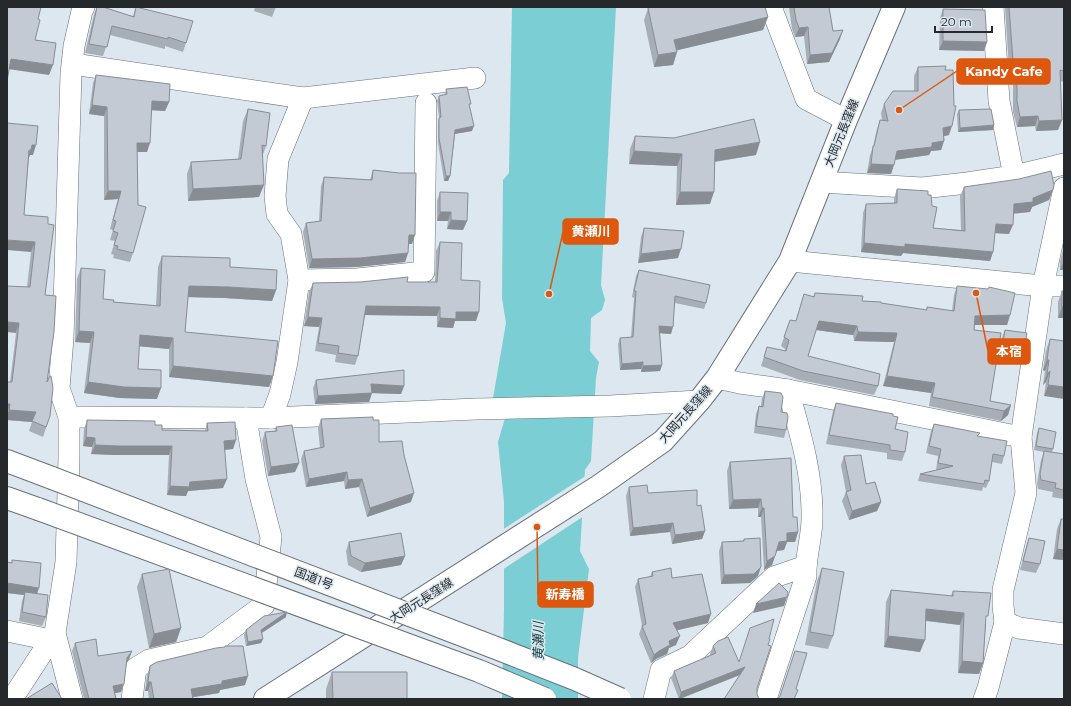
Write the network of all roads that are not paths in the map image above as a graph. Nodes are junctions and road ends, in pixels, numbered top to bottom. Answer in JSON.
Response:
{"nodes":[{"id":1,"x":84,"y":7,"type":"edge"},
{"id":2,"x":772,"y":7,"type":"edge"},
{"id":3,"x":894,"y":7,"type":"edge"},
{"id":4,"x":993,"y":7,"type":"edge"},
{"id":5,"x":72,"y":64,"type":"junction"},
{"id":6,"x":475,"y":78,"type":"dead end"},
{"id":7,"x":303,"y":98,"type":"junction"},
{"id":8,"x":426,"y":103,"type":"dead end"},
{"id":9,"x":846,"y":120,"type":"junction"},
{"id":10,"x":1064,"y":164,"type":"edge"},
{"id":11,"x":1014,"y":176,"type":"junction"},
{"id":12,"x":821,"y":182,"type":"junction"},
{"id":13,"x":1064,"y":188,"type":"edge"},
{"id":14,"x":790,"y":261,"type":"junction"},
{"id":15,"x":299,"y":280,"type":"junction"},
{"id":16,"x":1043,"y":286,"type":"junction"},
{"id":17,"x":1064,"y":286,"type":"edge"},
{"id":18,"x":717,"y":378,"type":"junction"},
{"id":19,"x":788,"y":390,"type":"junction"},
{"id":20,"x":699,"y":401,"type":"junction"},
{"id":21,"x":69,"y":418,"type":"junction"},
{"id":22,"x":246,"y":418,"type":"junction"},
{"id":23,"x":271,"y":418,"type":"junction"},
{"id":24,"x":1021,"y":437,"type":"junction"},
{"id":25,"x":11,"y":462,"type":"edge"},
{"id":26,"x":7,"y":498,"type":"edge"},
{"id":27,"x":806,"y":566,"type":"junction"},
{"id":28,"x":1005,"y":622,"type":"junction"},
{"id":29,"x":7,"y":631,"type":"edge"},
{"id":30,"x":1064,"y":634,"type":"edge"},
{"id":31,"x":53,"y":637,"type":"junction"},
{"id":32,"x":12,"y":699,"type":"edge"},
{"id":33,"x":72,"y":699,"type":"edge"},
{"id":34,"x":132,"y":699,"type":"edge"},
{"id":35,"x":266,"y":699,"type":"edge"},
{"id":36,"x":544,"y":699,"type":"edge"},
{"id":37,"x":620,"y":699,"type":"edge"},
{"id":38,"x":654,"y":699,"type":"edge"},
{"id":39,"x":766,"y":699,"type":"edge"},
{"id":40,"x":984,"y":699,"type":"edge"}],
"edges":[{"from":1,"to":5,"type":"street"},
{"from":2,"to":9,"type":"street"},
{"from":3,"to":9,"type":"main road","name":"大岡元長窪線"},
{"from":4,"to":11,"type":"street"},
{"from":5,"to":7,"type":"street"},
{"from":5,"to":21,"type":"street"},
{"from":6,"to":7,"type":"street"},
{"from":7,"to":15,"type":"street"},
{"from":8,"to":15,"type":"street"},
{"from":9,"to":12,"type":"main road","name":"大岡元長窪線"},
{"from":10,"to":11,"type":"street"},
{"from":11,"to":12,"type":"street"},
{"from":12,"to":14,"type":"main road","name":"大岡元長窪線"},
{"from":13,"to":16,"type":"street"},
{"from":14,"to":16,"type":"street"},
{"from":14,"to":18,"type":"main road","name":"大岡元長窪線"},
{"from":15,"to":23,"type":"street"},
{"from":16,"to":17,"type":"street"},
{"from":16,"to":24,"type":"street"},
{"from":18,"to":19,"type":"street"},
{"from":18,"to":20,"type":"main road","name":"大岡元長窪線"},
{"from":19,"to":24,"type":"street"},
{"from":19,"to":27,"type":"street"},
{"from":20,"to":23,"type":"street"},
{"from":20,"to":35,"type":"main road","name":"大岡元長窪線"},
{"from":21,"to":22,"type":"street"},
{"from":21,"to":31,"type":"street"},
{"from":22,"to":23,"type":"street"},
{"from":22,"to":34,"type":"street"},
{"from":24,"to":28,"type":"street"},
{"from":25,"to":37,"type":"main road","name":"国道1号","bridge":true},
{"from":26,"to":36,"type":"main road","bridge":true},
{"from":27,"to":38,"type":"street"},
{"from":27,"to":39,"type":"street"},
{"from":28,"to":30,"type":"street"},
{"from":28,"to":40,"type":"street"},
{"from":29,"to":31,"type":"street"},
{"from":31,"to":32,"type":"street"},
{"from":31,"to":33,"type":"street"}]}
